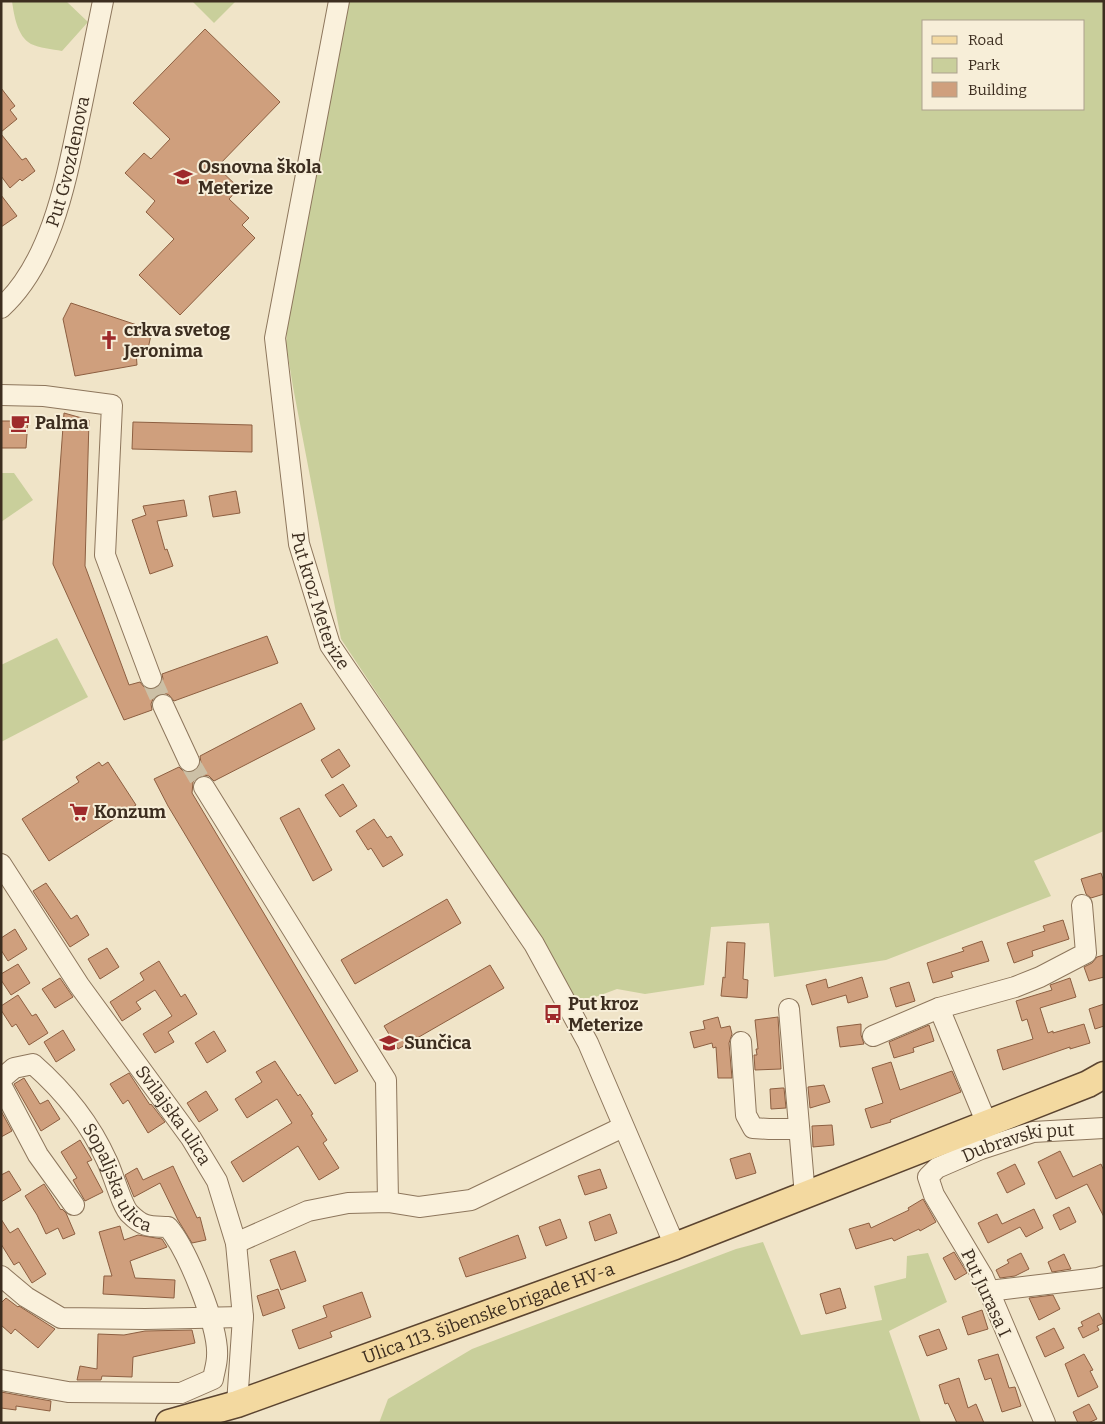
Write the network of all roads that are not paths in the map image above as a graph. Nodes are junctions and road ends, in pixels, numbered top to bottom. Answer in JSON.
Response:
{"nodes":[{"id":1,"x":104,"y":1,"type":"edge"},
{"id":2,"x":339,"y":1,"type":"edge"},
{"id":3,"x":1,"y":308,"type":"edge"},
{"id":4,"x":1,"y":395,"type":"edge"},
{"id":5,"x":151,"y":678,"type":"tunnel mouth"},
{"id":6,"x":163,"y":705,"type":"tunnel mouth"},
{"id":7,"x":189,"y":761,"type":"tunnel mouth"},
{"id":8,"x":204,"y":787,"type":"tunnel mouth"},
{"id":9,"x":1,"y":864,"type":"edge"},
{"id":10,"x":1082,"y":905,"type":"dead end"},
{"id":11,"x":939,"y":1008,"type":"junction"},
{"id":12,"x":789,"y":1009,"type":"dead end"},
{"id":13,"x":873,"y":1036,"type":"dead end"},
{"id":14,"x":741,"y":1042,"type":"dead end"},
{"id":15,"x":1104,"y":1076,"type":"edge"},
{"id":16,"x":1,"y":1079,"type":"edge"},
{"id":17,"x":1,"y":1085,"type":"edge"},
{"id":18,"x":987,"y":1124,"type":"junction"},
{"id":19,"x":623,"y":1127,"type":"junction"},
{"id":20,"x":799,"y":1128,"type":"junction"},
{"id":21,"x":1104,"y":1128,"type":"edge"},
{"id":22,"x":937,"y":1168,"type":"joint"},
{"id":23,"x":805,"y":1196,"type":"junction"},
{"id":24,"x":388,"y":1202,"type":"junction"},
{"id":25,"x":74,"y":1205,"type":"dead end"},
{"id":26,"x":236,"y":1243,"type":"junction"},
{"id":27,"x":675,"y":1246,"type":"junction"},
{"id":28,"x":1,"y":1276,"type":"edge"},
{"id":29,"x":1104,"y":1276,"type":"edge"},
{"id":30,"x":988,"y":1292,"type":"junction"},
{"id":31,"x":211,"y":1317,"type":"junction"},
{"id":32,"x":243,"y":1317,"type":"junction"},
{"id":33,"x":1,"y":1380,"type":"edge"},
{"id":34,"x":237,"y":1404,"type":"junction"},
{"id":35,"x":183,"y":1421,"type":"edge"},
{"id":36,"x":1044,"y":1423,"type":"edge"}],
"edges":[{"from":1,"to":3,"type":"street","name":"Put Gvozdenova"},
{"from":2,"to":19,"type":"street","name":"Put kroz Meterize"},
{"from":4,"to":5,"type":"street"},
{"from":6,"to":7,"type":"street"},
{"from":8,"to":24,"type":"street"},
{"from":9,"to":26,"type":"street","name":"Svilajska ulica"},
{"from":10,"to":11,"type":"street"},
{"from":11,"to":13,"type":"street"},
{"from":11,"to":18,"type":"street"},
{"from":12,"to":20,"type":"street"},
{"from":14,"to":20,"type":"street"},
{"from":15,"to":18,"type":"main road","name":"Ulica 113. šibenske brigade HV-a"},
{"from":16,"to":31,"type":"street","name":"Sopaljska ulica"},
{"from":17,"to":25,"type":"street"},
{"from":18,"to":23,"type":"main road","name":"Ulica 113. šibenske brigade HV-a"},
{"from":19,"to":24,"type":"street"},
{"from":19,"to":27,"type":"street","name":"Put kroz Meterize"},
{"from":20,"to":23,"type":"street"},
{"from":21,"to":22,"type":"street","name":"Dubravski put"},
{"from":22,"to":30,"type":"street","name":"Put Jurasa I"},
{"from":23,"to":27,"type":"main road","name":"Ulica 113. šibenske brigade HV-a"},
{"from":24,"to":26,"type":"street"},
{"from":26,"to":32,"type":"street","name":"Svilajska ulica"},
{"from":27,"to":34,"type":"main road","name":"Ulica 113. šibenske brigade HV-a"},
{"from":28,"to":31,"type":"street"},
{"from":29,"to":30,"type":"street"},
{"from":30,"to":36,"type":"street","name":"Put Jurasa I"},
{"from":31,"to":32,"type":"street"},
{"from":31,"to":33,"type":"street"},
{"from":32,"to":34,"type":"street","name":"Svilajska ulica"},
{"from":34,"to":35,"type":"main road","name":"Ulica 113. šibenske brigade HV-a"}]}
